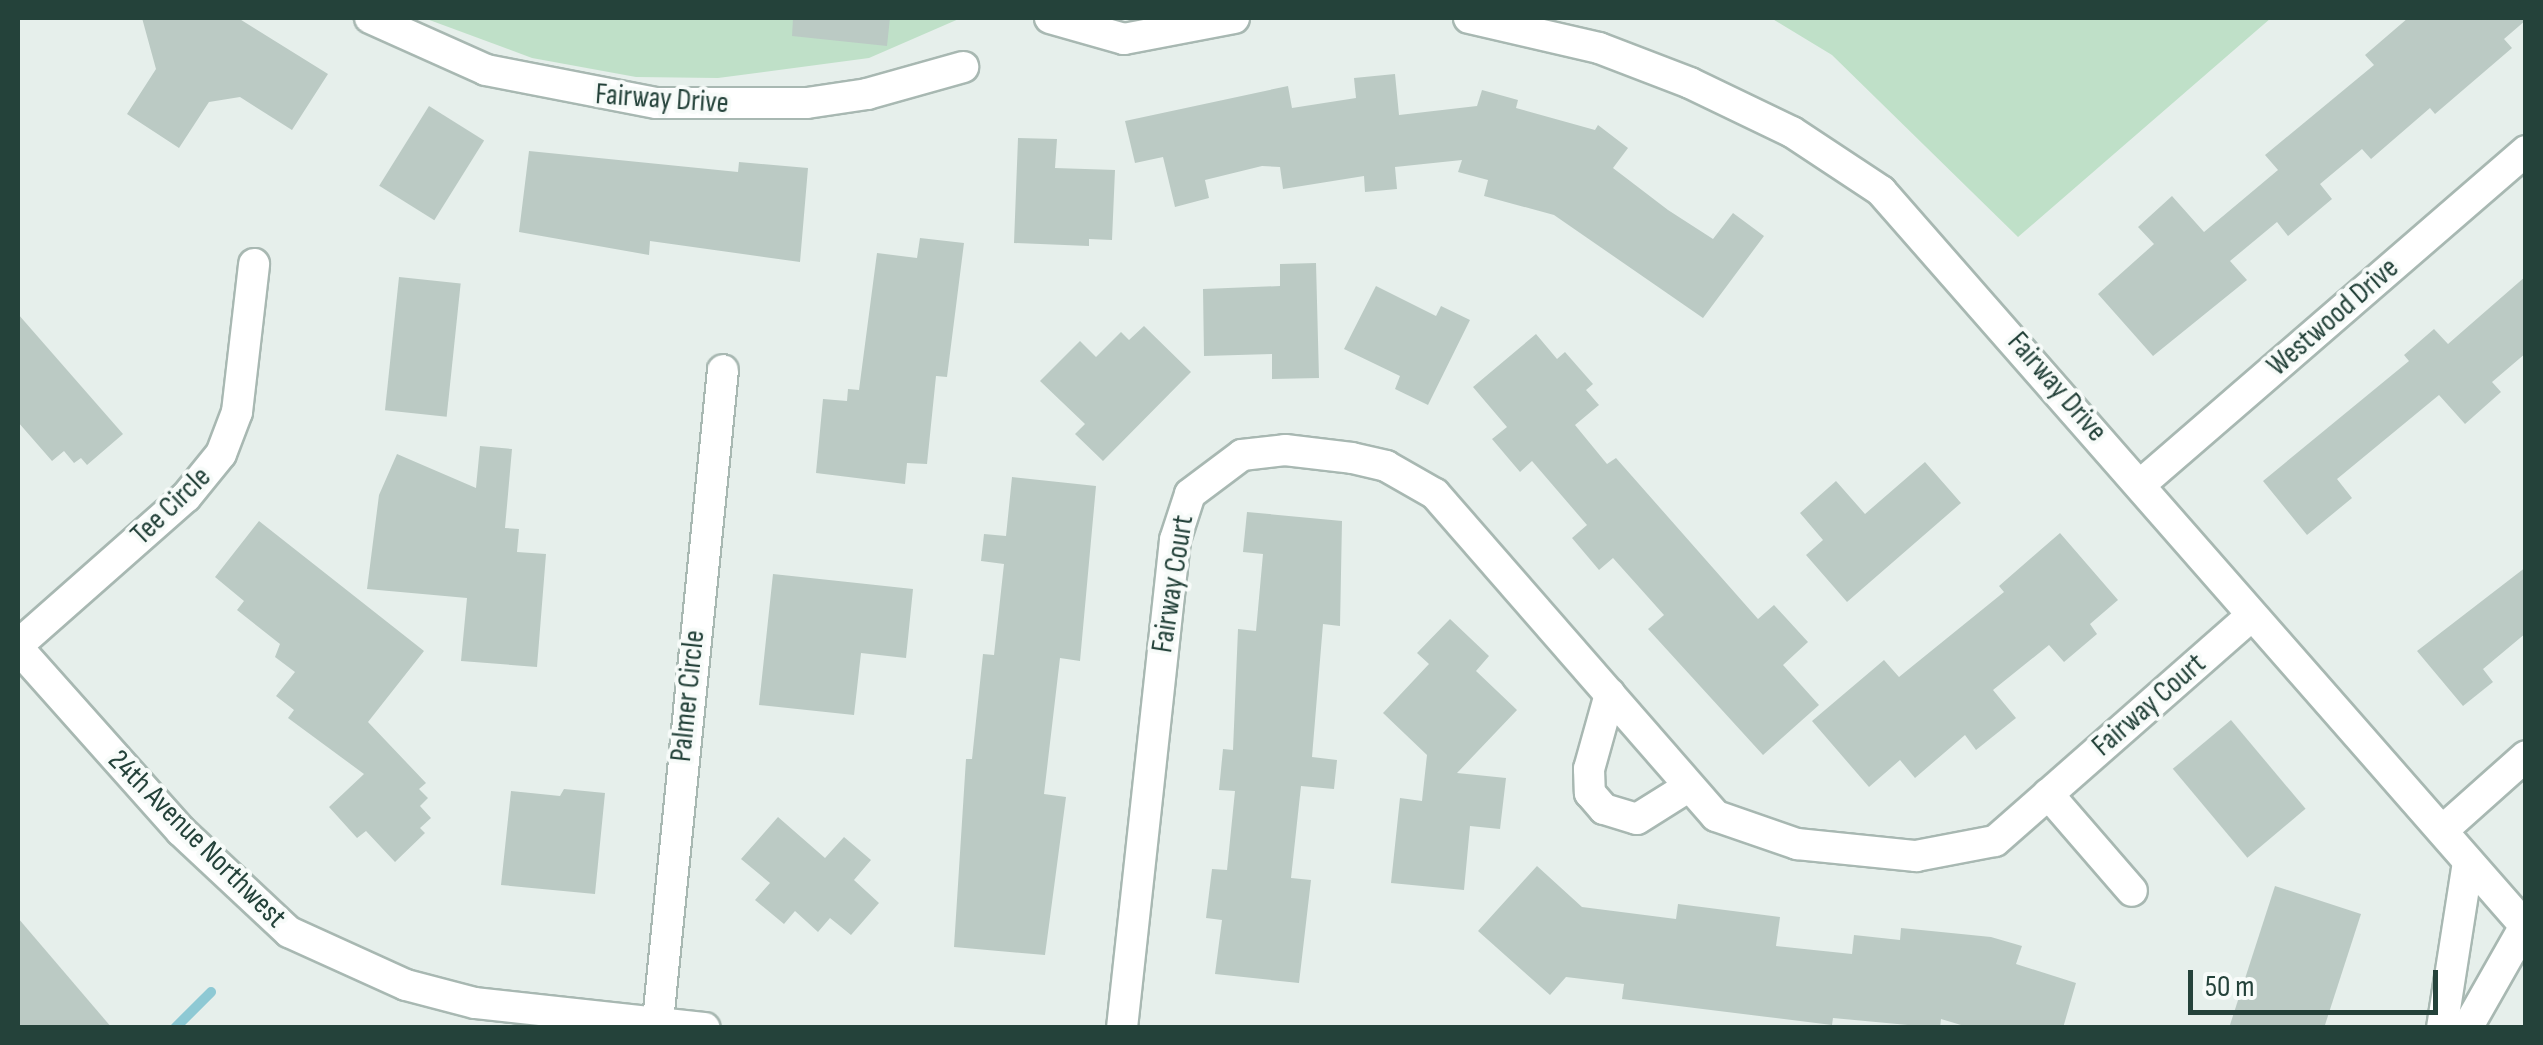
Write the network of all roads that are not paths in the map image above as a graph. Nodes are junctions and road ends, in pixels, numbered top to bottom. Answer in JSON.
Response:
{"nodes":[{"id":1,"x":370,"y":18,"type":"edge"},
{"id":2,"x":1050,"y":18,"type":"edge"},
{"id":3,"x":1234,"y":18,"type":"edge"},
{"id":4,"x":1468,"y":18,"type":"edge"},
{"id":5,"x":403,"y":25,"type":"edge"},
{"id":6,"x":963,"y":67,"type":"dead end"},
{"id":7,"x":2526,"y":150,"type":"edge"},
{"id":8,"x":254,"y":264,"type":"dead end"},
{"id":9,"x":723,"y":370,"type":"dead end"},
{"id":10,"x":2140,"y":484,"type":"junction"},
{"id":11,"x":2250,"y":617,"type":"junction"},
{"id":12,"x":18,"y":647,"type":"edge"},
{"id":13,"x":1610,"y":694,"type":"junction"},
{"id":14,"x":2526,"y":756,"type":"edge"},
{"id":15,"x":1688,"y":787,"type":"junction"},
{"id":16,"x":2048,"y":794,"type":"junction"},
{"id":17,"x":2443,"y":830,"type":"junction"},
{"id":18,"x":2468,"y":862,"type":"junction"},
{"id":19,"x":2132,"y":891,"type":"dead end"},
{"id":20,"x":2525,"y":927,"type":"edge"},
{"id":21,"x":658,"y":1021,"type":"junction"},
{"id":22,"x":705,"y":1028,"type":"edge"},
{"id":23,"x":1122,"y":1028,"type":"edge"},
{"id":24,"x":2442,"y":1028,"type":"edge"},
{"id":25,"x":2466,"y":1028,"type":"edge"}],
"edges":[{"from":1,"to":5,"type":"street","name":"Fairway Drive"},
{"from":2,"to":3,"type":"street"},
{"from":4,"to":10,"type":"street","name":"Fairway Drive"},
{"from":5,"to":6,"type":"street","name":"Fairway Drive"},
{"from":7,"to":10,"type":"street","name":"Westwood Drive"},
{"from":8,"to":12,"type":"street","name":"Tee Circle"},
{"from":9,"to":21,"type":"street","name":"Palmer Circle"},
{"from":10,"to":11,"type":"street","name":"Fairway Drive"},
{"from":11,"to":16,"type":"street","name":"Fairway Court"},
{"from":11,"to":17,"type":"street","name":"Fairway Drive"},
{"from":12,"to":21,"type":"street","name":"24th Avenue Northwest"},
{"from":13,"to":15,"type":"street","name":"Fairway Court"},
{"from":13,"to":15,"type":"street"},
{"from":13,"to":23,"type":"street","name":"Fairway Court"},
{"from":14,"to":17,"type":"street"},
{"from":15,"to":16,"type":"street","name":"Fairway Court"},
{"from":16,"to":19,"type":"street"},
{"from":17,"to":18,"type":"street","name":"Fairway Drive"},
{"from":18,"to":20,"type":"street","name":"Fairway Drive"},
{"from":18,"to":24,"type":"street"},
{"from":20,"to":25,"type":"street"},
{"from":21,"to":22,"type":"street","name":"24th Avenue Northwest"}]}
